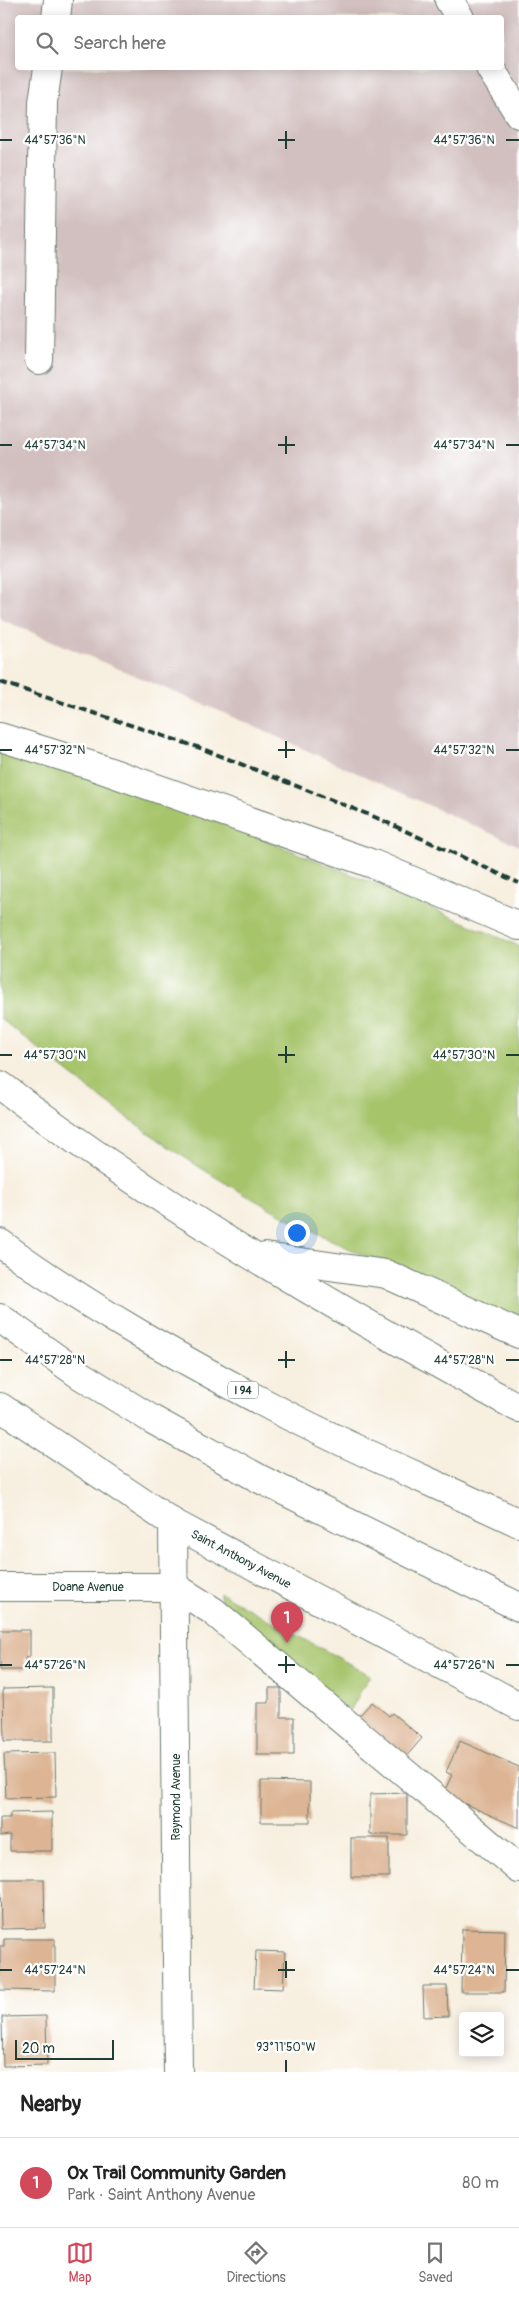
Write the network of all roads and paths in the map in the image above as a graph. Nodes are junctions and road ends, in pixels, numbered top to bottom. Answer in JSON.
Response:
{"nodes":[{"id":1,"x":58,"y":0,"type":"edge"},
{"id":2,"x":449,"y":0,"type":"edge"},
{"id":3,"x":56,"y":15,"type":"edge"},
{"id":4,"x":458,"y":15,"type":"edge"},
{"id":5,"x":48,"y":70,"type":"edge"},
{"id":6,"x":491,"y":70,"type":"edge"},
{"id":7,"x":519,"y":114,"type":"edge"},
{"id":8,"x":39,"y":360,"type":"dead end"},
{"id":9,"x":0,"y":737,"type":"edge"},
{"id":10,"x":519,"y":926,"type":"edge"},
{"id":11,"x":0,"y":1085,"type":"edge"},
{"id":12,"x":0,"y":1243,"type":"edge"},
{"id":13,"x":253,"y":1256,"type":"junction"},
{"id":14,"x":0,"y":1318,"type":"edge"},
{"id":15,"x":519,"y":1334,"type":"edge"},
{"id":16,"x":0,"y":1407,"type":"edge"},
{"id":17,"x":519,"y":1408,"type":"edge"},
{"id":18,"x":173,"y":1523,"type":"junction"},
{"id":19,"x":519,"y":1524,"type":"edge"},
{"id":20,"x":0,"y":1587,"type":"edge"},
{"id":21,"x":175,"y":1587,"type":"junction"},
{"id":22,"x":519,"y":1607,"type":"edge"},
{"id":23,"x":519,"y":1706,"type":"edge"},
{"id":24,"x":519,"y":1869,"type":"edge"},
{"id":25,"x":178,"y":2072,"type":"edge"}],
"edges":[{"from":1,"to":3,"type":"main road"},
{"from":2,"to":4,"type":"main road"},
{"from":5,"to":8,"type":"main road"},
{"from":6,"to":7,"type":"main road"},
{"from":9,"to":10,"type":"main road"},
{"from":11,"to":13,"type":"main road"},
{"from":12,"to":19,"type":"main road","number":"I 94"},
{"from":13,"to":15,"type":"main road"},
{"from":13,"to":17,"type":"main road"},
{"from":14,"to":22,"type":"main road"},
{"from":16,"to":18,"type":"main road","name":"Saint Anthony Avenue"},
{"from":18,"to":21,"type":"main road","name":"Raymond Avenue"},
{"from":18,"to":23,"type":"main road","name":"Saint Anthony Avenue"},
{"from":20,"to":21,"type":"main road","name":"Doane Avenue"},
{"from":21,"to":24,"type":"main road"},
{"from":21,"to":25,"type":"main road","name":"Raymond Avenue"}]}
